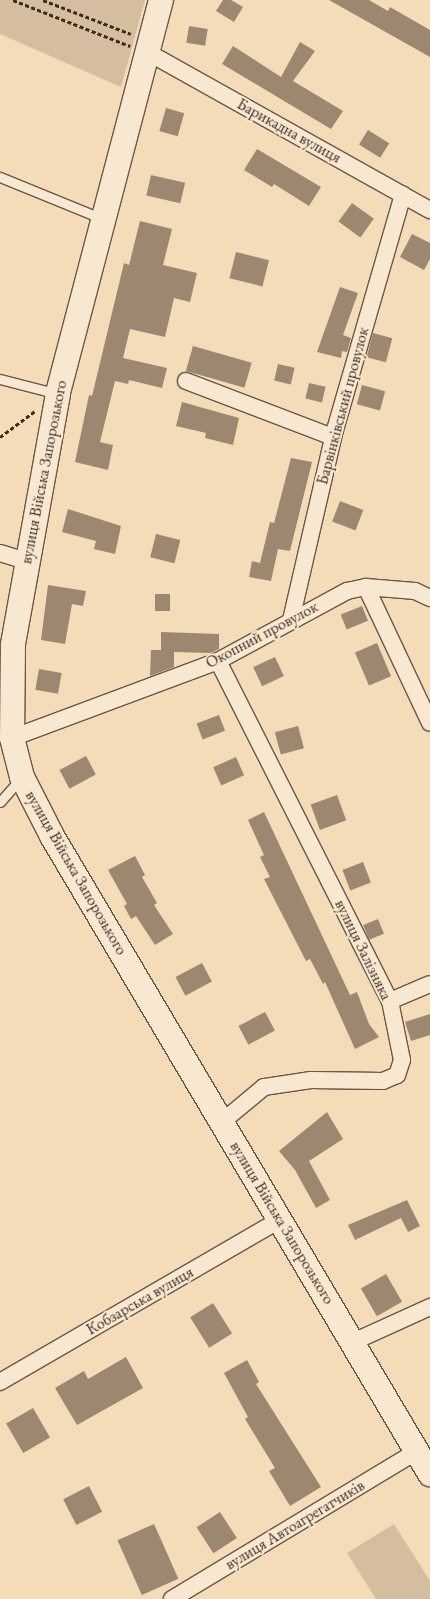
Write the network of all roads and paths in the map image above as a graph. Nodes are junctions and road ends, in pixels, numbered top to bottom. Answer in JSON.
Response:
{"nodes":[{"id":1,"x":13,"y":0,"type":"edge"},
{"id":2,"x":44,"y":0,"type":"edge"},
{"id":3,"x":161,"y":0,"type":"edge"},
{"id":4,"x":148,"y":47,"type":"junction"},
{"id":5,"x":0,"y":177,"type":"edge"},
{"id":6,"x":403,"y":194,"type":"junction"},
{"id":7,"x":430,"y":210,"type":"edge"},
{"id":8,"x":103,"y":219,"type":"junction"},
{"id":9,"x":0,"y":379,"type":"edge"},
{"id":10,"x":186,"y":381,"type":"dead end"},
{"id":11,"x":58,"y":394,"type":"junction"},
{"id":12,"x":0,"y":437,"type":"edge"},
{"id":13,"x":333,"y":438,"type":"junction"},
{"id":14,"x":0,"y":553,"type":"edge"},
{"id":15,"x":26,"y":561,"type":"junction"},
{"id":16,"x":366,"y":587,"type":"junction"},
{"id":17,"x":430,"y":598,"type":"edge"},
{"id":18,"x":291,"y":620,"type":"junction"},
{"id":19,"x":218,"y":661,"type":"junction"},
{"id":20,"x":430,"y":723,"type":"edge"},
{"id":21,"x":12,"y":738,"type":"junction"},
{"id":22,"x":22,"y":776,"type":"junction"},
{"id":23,"x":0,"y":802,"type":"edge"},
{"id":24,"x":430,"y":984,"type":"edge"},
{"id":25,"x":390,"y":1001,"type":"junction"},
{"id":26,"x":222,"y":1122,"type":"junction"},
{"id":27,"x":280,"y":1220,"type":"junction"},
{"id":28,"x":430,"y":1306,"type":"edge"},
{"id":29,"x":353,"y":1342,"type":"junction"},
{"id":30,"x":0,"y":1382,"type":"edge"},
{"id":31,"x":418,"y":1451,"type":"junction"},
{"id":32,"x":430,"y":1474,"type":"edge"},
{"id":33,"x":172,"y":1599,"type":"edge"}],
"edges":[{"from":1,"to":4,"type":"path"},
{"from":2,"to":4,"type":"path"},
{"from":3,"to":4,"type":"street","name":"вулиця Війська Запорозького"},
{"from":4,"to":6,"type":"street","name":"Барикадна вулиця"},
{"from":4,"to":8,"type":"street","name":"вулиця Війська Запорозького"},
{"from":5,"to":8,"type":"lane"},
{"from":6,"to":7,"type":"street","name":"Барикадна вулиця"},
{"from":6,"to":13,"type":"street","name":"Барвінківський провулок"},
{"from":8,"to":11,"type":"street","name":"вулиця Війська Запорозького"},
{"from":9,"to":11,"type":"lane"},
{"from":10,"to":13,"type":"street"},
{"from":11,"to":12,"type":"path"},
{"from":11,"to":15,"type":"street","name":"вулиця Війська Запорозького"},
{"from":13,"to":18,"type":"street","name":"Барвінківський провулок"},
{"from":14,"to":15,"type":"street"},
{"from":15,"to":21,"type":"street","name":"вулиця Війська Запорозького"},
{"from":16,"to":17,"type":"street","name":"Окопний провулок"},
{"from":16,"to":18,"type":"street","name":"Окопний провулок"},
{"from":16,"to":20,"type":"street"},
{"from":18,"to":19,"type":"street","name":"Окопний провулок"},
{"from":19,"to":21,"type":"street","name":"Окопний провулок"},
{"from":19,"to":25,"type":"street","name":"вулиця Залізняка"},
{"from":21,"to":22,"type":"street","name":"вулиця Війська Запорозького"},
{"from":22,"to":23,"type":"lane"},
{"from":22,"to":26,"type":"street","name":"вулиця Війська Запорозького"},
{"from":24,"to":25,"type":"street"},
{"from":25,"to":26,"type":"street","name":"вулиця Залізняка"},
{"from":26,"to":27,"type":"street","name":"вулиця Війська Запорозького"},
{"from":27,"to":29,"type":"street","name":"вулиця Війська Запорозького"},
{"from":27,"to":30,"type":"street","name":"Кобзарська вулиця"},
{"from":28,"to":29,"type":"street"},
{"from":29,"to":31,"type":"street","name":"вулиця Війська Запорозького"},
{"from":31,"to":32,"type":"street","name":"вулиця Війська Запорозького"},
{"from":31,"to":33,"type":"street","name":"вулиця Автоагрегатчиків"}]}
